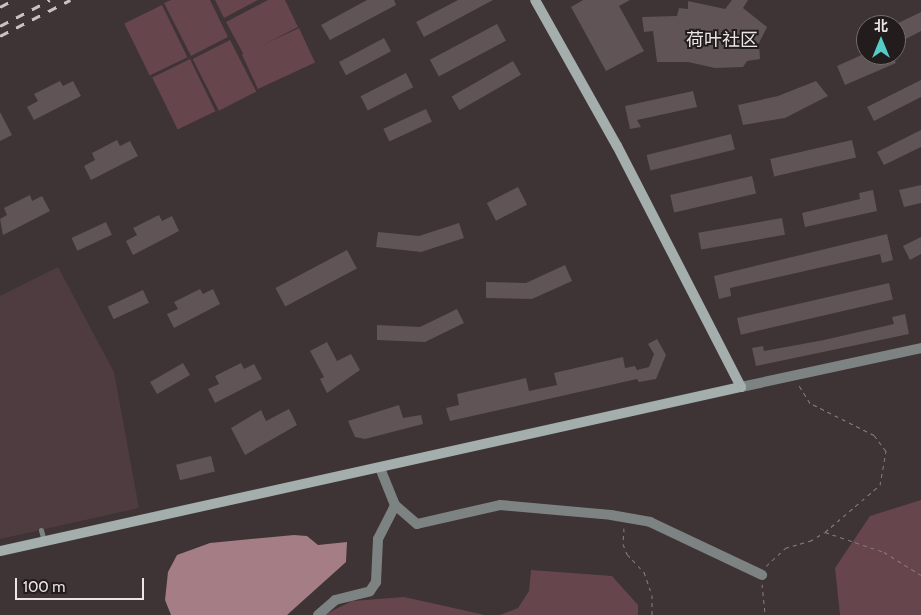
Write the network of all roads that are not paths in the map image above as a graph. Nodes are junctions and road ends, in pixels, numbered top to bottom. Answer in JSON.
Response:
{"nodes":[{"id":1,"x":535,"y":0,"type":"edge"},
{"id":2,"x":921,"y":348,"type":"edge"},
{"id":3,"x":741,"y":387,"type":"junction"},
{"id":4,"x":380,"y":468,"type":"junction"},
{"id":5,"x":395,"y":504,"type":"junction"},
{"id":6,"x":41,"y":530,"type":"dead end"},
{"id":7,"x":44,"y":541,"type":"junction"},
{"id":8,"x":0,"y":551,"type":"edge"},
{"id":9,"x":762,"y":575,"type":"road end"},
{"id":10,"x":318,"y":615,"type":"edge"}],
"edges":[{"from":1,"to":3,"type":"main road"},
{"from":2,"to":3,"type":"street"},
{"from":3,"to":4,"type":"main road"},
{"from":4,"to":5,"type":"street"},
{"from":4,"to":7,"type":"main road"},
{"from":5,"to":9,"type":"street"},
{"from":5,"to":10,"type":"street"},
{"from":6,"to":7,"type":"lane"},
{"from":7,"to":8,"type":"main road"}]}
